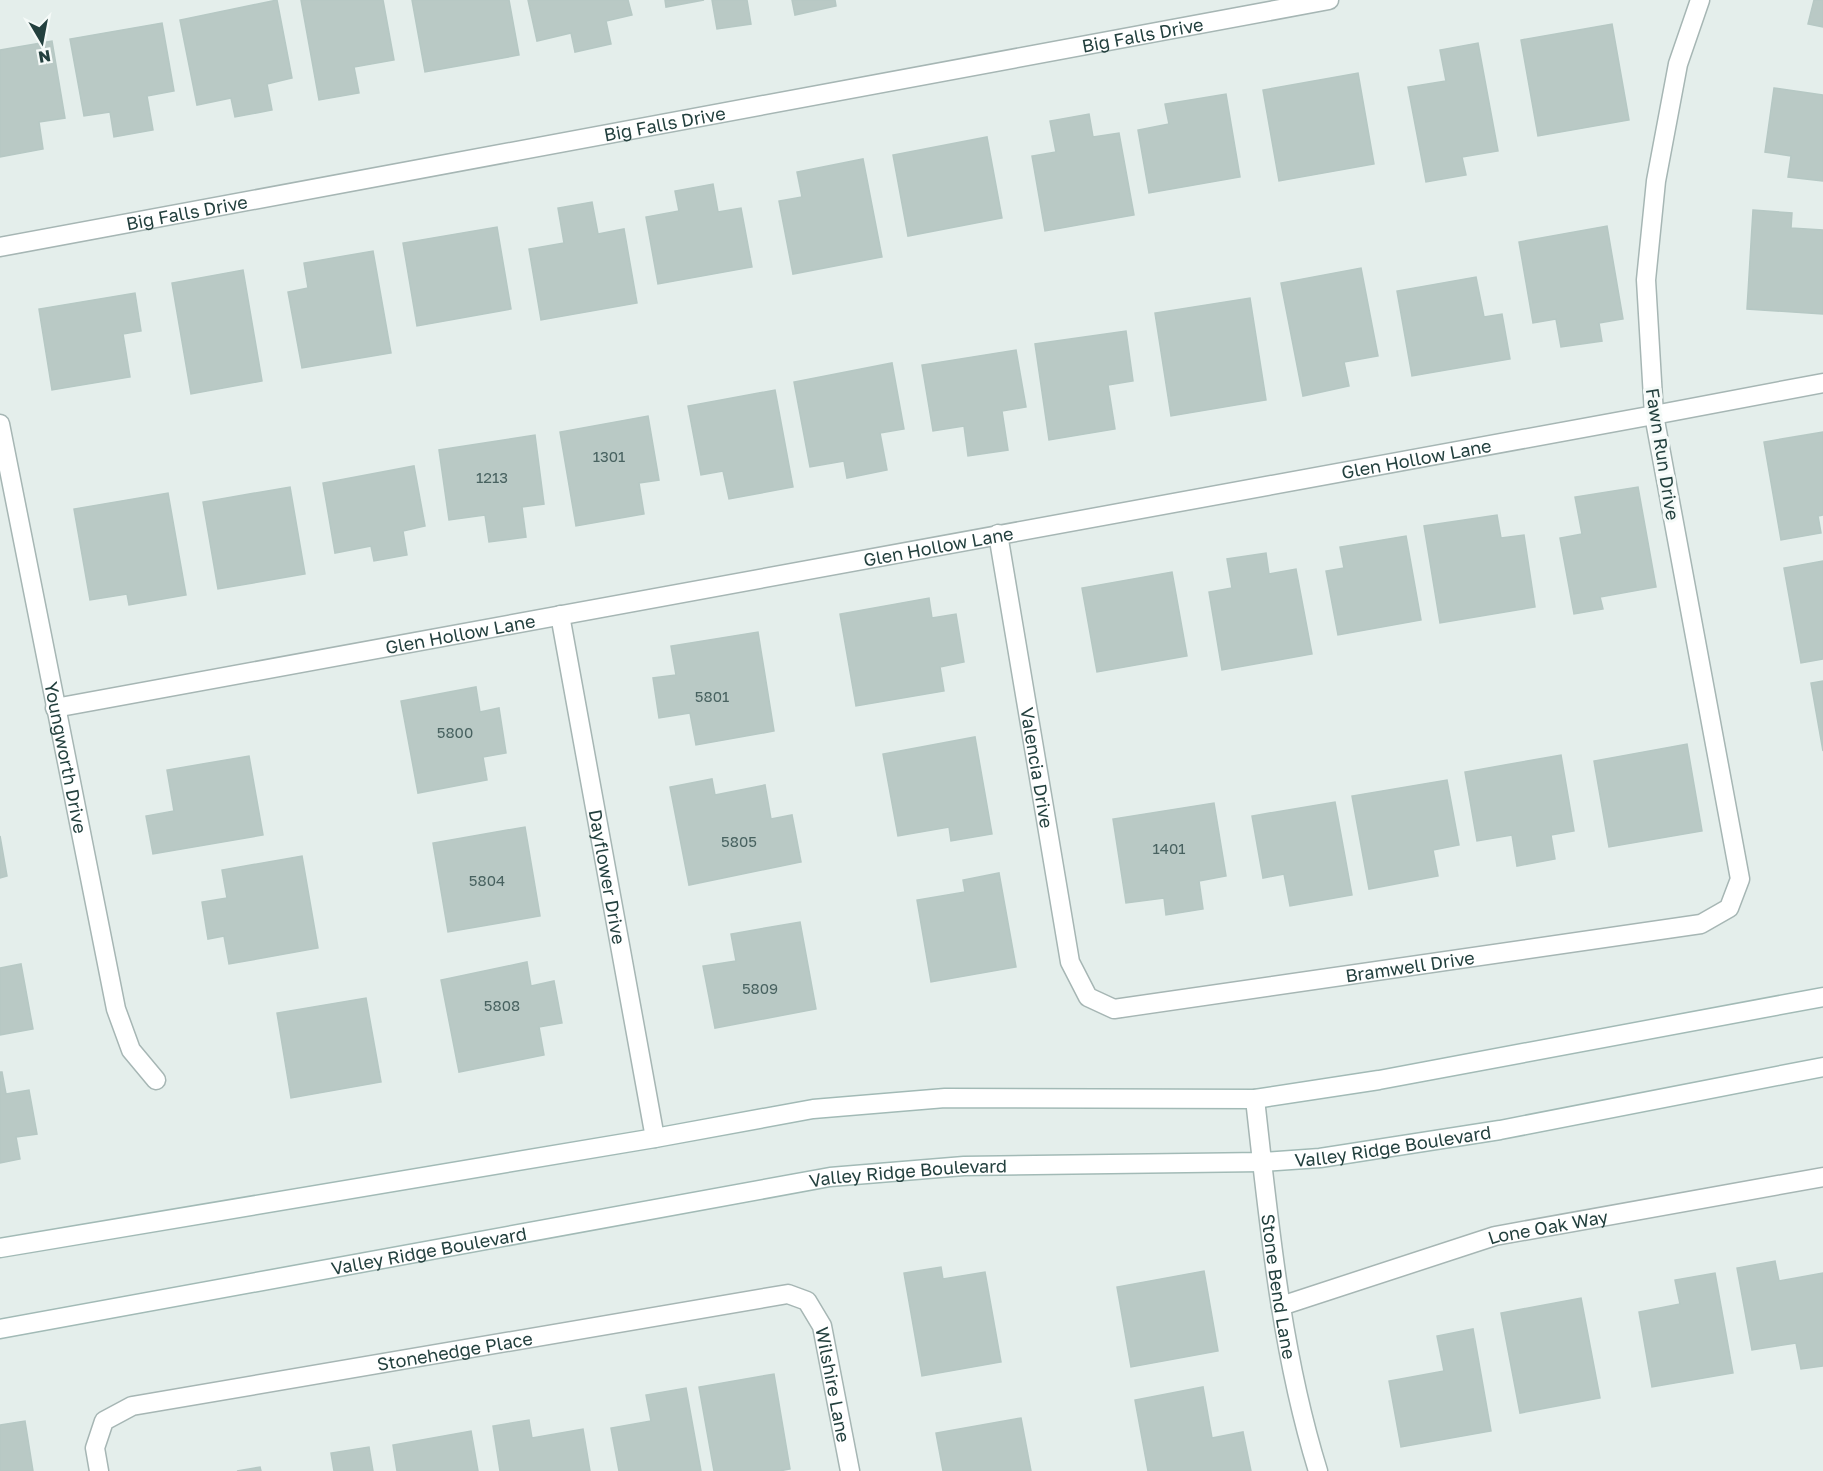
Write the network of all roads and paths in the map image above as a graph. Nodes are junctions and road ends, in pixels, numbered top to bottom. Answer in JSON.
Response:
{"nodes":[{"id":1,"x":1329,"y":0,"type":"edge"},
{"id":2,"x":1700,"y":0,"type":"edge"},
{"id":3,"x":0,"y":247,"type":"edge"},
{"id":4,"x":1823,"y":383,"type":"edge"},
{"id":5,"x":1654,"y":415,"type":"junction"},
{"id":6,"x":0,"y":424,"type":"edge"},
{"id":7,"x":998,"y":534,"type":"junction"},
{"id":8,"x":560,"y":615,"type":"junction"},
{"id":9,"x":55,"y":708,"type":"junction"},
{"id":10,"x":1729,"y":908,"type":"joint"},
{"id":11,"x":1088,"y":997,"type":"joint"},
{"id":12,"x":1823,"y":997,"type":"edge"},
{"id":13,"x":1823,"y":1067,"type":"edge"},
{"id":14,"x":156,"y":1080,"type":"dead end"},
{"id":15,"x":1255,"y":1099,"type":"junction"},
{"id":16,"x":655,"y":1138,"type":"junction"},
{"id":17,"x":1262,"y":1162,"type":"junction"},
{"id":18,"x":1823,"y":1177,"type":"edge"},
{"id":19,"x":0,"y":1248,"type":"edge"},
{"id":20,"x":807,"y":1301,"type":"joint"},
{"id":21,"x":1281,"y":1306,"type":"junction"},
{"id":22,"x":0,"y":1329,"type":"edge"},
{"id":23,"x":99,"y":1471,"type":"edge"},
{"id":24,"x":849,"y":1471,"type":"edge"},
{"id":25,"x":1318,"y":1471,"type":"edge"}],
"edges":[{"from":1,"to":3,"type":"street","name":"Big Falls Drive"},
{"from":2,"to":5,"type":"street","name":"Fawn Run Drive"},
{"from":4,"to":5,"type":"street","name":"Glen Hollow Lane"},
{"from":5,"to":7,"type":"street","name":"Glen Hollow Lane"},
{"from":5,"to":10,"type":"street","name":"Fawn Run Drive"},
{"from":6,"to":9,"type":"street","name":"Youngworth Drive"},
{"from":7,"to":8,"type":"street","name":"Glen Hollow Lane"},
{"from":7,"to":11,"type":"street","name":"Valencia Drive"},
{"from":8,"to":9,"type":"street","name":"Glen Hollow Lane"},
{"from":8,"to":16,"type":"street","name":"Dayflower Drive"},
{"from":9,"to":14,"type":"street","name":"Youngworth Drive"},
{"from":10,"to":11,"type":"street","name":"Bramwell Drive"},
{"from":12,"to":15,"type":"street"},
{"from":13,"to":17,"type":"street","name":"Valley Ridge Boulevard"},
{"from":15,"to":16,"type":"street"},
{"from":15,"to":17,"type":"street","name":"Stone Bend Lane"},
{"from":16,"to":19,"type":"street"},
{"from":17,"to":21,"type":"street","name":"Stone Bend Lane"},
{"from":17,"to":22,"type":"street","name":"Valley Ridge Boulevard"},
{"from":18,"to":21,"type":"street","name":"Lone Oak Way"},
{"from":20,"to":23,"type":"street","name":"Stonehedge Place"},
{"from":20,"to":24,"type":"street","name":"Wilshire Lane"},
{"from":21,"to":25,"type":"street","name":"Stone Bend Lane"}]}
